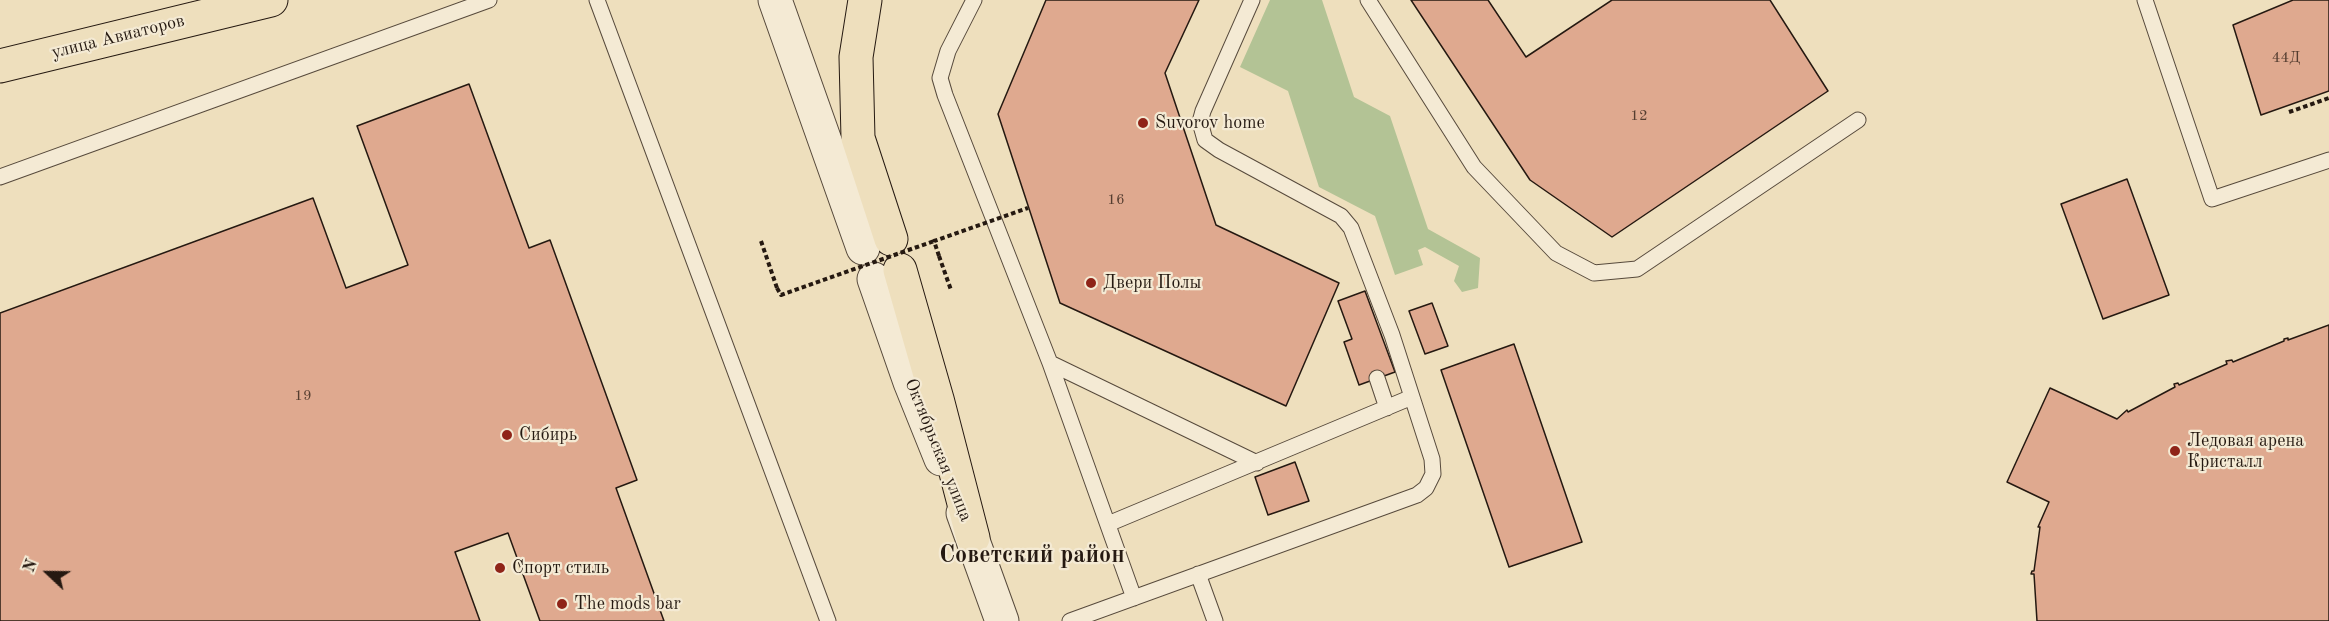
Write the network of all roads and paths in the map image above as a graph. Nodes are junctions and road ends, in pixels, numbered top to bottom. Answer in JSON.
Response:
{"nodes":[{"id":1,"x":271,"y":0,"type":"edge"},
{"id":2,"x":489,"y":0,"type":"edge"},
{"id":3,"x":597,"y":0,"type":"edge"},
{"id":4,"x":775,"y":0,"type":"edge"},
{"id":5,"x":865,"y":0,"type":"edge"},
{"id":6,"x":974,"y":0,"type":"edge"},
{"id":7,"x":1252,"y":0,"type":"edge"},
{"id":8,"x":1368,"y":0,"type":"edge"},
{"id":9,"x":2145,"y":0,"type":"edge"},
{"id":10,"x":199,"y":8,"type":"edge"},
{"id":11,"x":0,"y":66,"type":"edge"},
{"id":12,"x":2329,"y":98,"type":"edge"},
{"id":13,"x":2289,"y":112,"type":"dead end"},
{"id":14,"x":1858,"y":120,"type":"dead end"},
{"id":15,"x":2329,"y":160,"type":"edge"},
{"id":16,"x":0,"y":177,"type":"edge"},
{"id":17,"x":1028,"y":208,"type":"dead end"},
{"id":18,"x":761,"y":241,"type":"dead end"},
{"id":19,"x":934,"y":241,"type":"junction"},
{"id":20,"x":877,"y":243,"type":"joint"},
{"id":21,"x":887,"y":274,"type":"dead end"},
{"id":22,"x":951,"y":290,"type":"dead end"},
{"id":23,"x":1050,"y":363,"type":"junction"},
{"id":24,"x":1377,"y":378,"type":"dead end"},
{"id":25,"x":1412,"y":397,"type":"junction"},
{"id":26,"x":1387,"y":408,"type":"junction"},
{"id":27,"x":1257,"y":463,"type":"junction"},
{"id":28,"x":1108,"y":524,"type":"junction"},
{"id":29,"x":973,"y":537,"type":"joint"},
{"id":30,"x":1198,"y":574,"type":"junction"},
{"id":31,"x":1134,"y":598,"type":"junction"},
{"id":32,"x":828,"y":621,"type":"edge"},
{"id":33,"x":1002,"y":621,"type":"edge"},
{"id":34,"x":1070,"y":621,"type":"edge"},
{"id":35,"x":1215,"y":621,"type":"edge"}],
"edges":[{"from":1,"to":10,"type":"main road","name":"улица Авиаторов"},
{"from":2,"to":16,"type":"lane"},
{"from":3,"to":32,"type":"lane"},
{"from":4,"to":20,"type":"street"},
{"from":5,"to":20,"type":"main road"},
{"from":6,"to":23,"type":"lane"},
{"from":7,"to":25,"type":"lane"},
{"from":8,"to":14,"type":"lane"},
{"from":9,"to":15,"type":"lane"},
{"from":10,"to":11,"type":"main road","name":"улица Авиаторов"},
{"from":12,"to":13,"type":"path"},
{"from":17,"to":19,"type":"path","bridge":true},
{"from":18,"to":19,"type":"path","bridge":true},
{"from":19,"to":22,"type":"path","bridge":true},
{"from":21,"to":29,"type":"main road"},
{"from":23,"to":27,"type":"lane"},
{"from":23,"to":28,"type":"lane"},
{"from":24,"to":26,"type":"lane"},
{"from":25,"to":26,"type":"lane"},
{"from":25,"to":30,"type":"lane"},
{"from":26,"to":27,"type":"lane"},
{"from":27,"to":28,"type":"lane"},
{"from":28,"to":31,"type":"lane"},
{"from":29,"to":33,"type":"street","name":"Октябрьская улица"},
{"from":30,"to":31,"type":"lane"},
{"from":30,"to":35,"type":"lane"},
{"from":31,"to":34,"type":"lane"}]}
